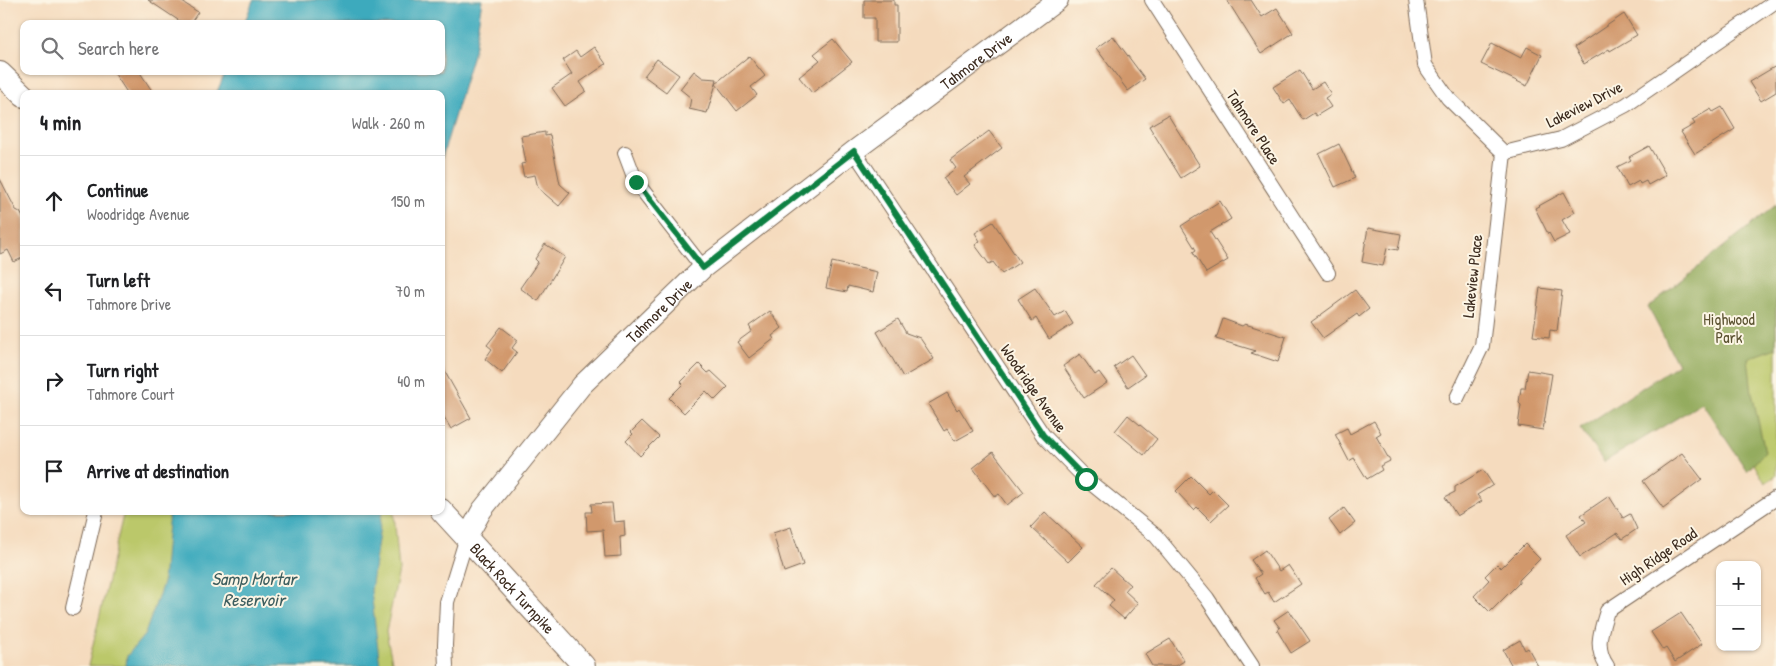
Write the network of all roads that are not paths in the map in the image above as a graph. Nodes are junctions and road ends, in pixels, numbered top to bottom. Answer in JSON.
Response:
{"nodes":[{"id":1,"x":1058,"y":0,"type":"edge"},
{"id":2,"x":1152,"y":0,"type":"edge"},
{"id":3,"x":1416,"y":0,"type":"edge"},
{"id":4,"x":1776,"y":1,"type":"edge"},
{"id":5,"x":0,"y":73,"type":"edge"},
{"id":6,"x":20,"y":92,"type":"edge"},
{"id":7,"x":854,"y":151,"type":"junction"},
{"id":8,"x":625,"y":153,"type":"dead end"},
{"id":9,"x":1504,"y":153,"type":"junction"},
{"id":10,"x":703,"y":268,"type":"junction"},
{"id":11,"x":1328,"y":273,"type":"dead end"},
{"id":12,"x":1457,"y":398,"type":"dead end"},
{"id":13,"x":1776,"y":498,"type":"edge"},
{"id":14,"x":445,"y":514,"type":"edge"},
{"id":15,"x":95,"y":515,"type":"edge"},
{"id":16,"x":467,"y":537,"type":"junction"},
{"id":17,"x":73,"y":608,"type":"dead end"},
{"id":18,"x":446,"y":666,"type":"edge"},
{"id":19,"x":584,"y":666,"type":"edge"},
{"id":20,"x":1252,"y":666,"type":"edge"},
{"id":21,"x":1607,"y":666,"type":"edge"}],
"edges":[{"from":1,"to":7,"type":"street","name":"Tahmore Drive"},
{"from":2,"to":11,"type":"street","name":"Tahmore Place"},
{"from":3,"to":9,"type":"street"},
{"from":4,"to":9,"type":"street","name":"Lakeview Drive"},
{"from":5,"to":6,"type":"main road"},
{"from":7,"to":10,"type":"street","name":"Tahmore Drive"},
{"from":7,"to":20,"type":"street","name":"Woodridge Avenue"},
{"from":8,"to":10,"type":"street"},
{"from":9,"to":12,"type":"street","name":"Lakeview Place"},
{"from":10,"to":16,"type":"street","name":"Tahmore Drive"},
{"from":13,"to":21,"type":"street","name":"High Ridge Road"},
{"from":14,"to":16,"type":"main road","name":"Black Rock Turnpike"},
{"from":15,"to":17,"type":"street"},
{"from":16,"to":18,"type":"street"},
{"from":16,"to":19,"type":"main road","name":"Black Rock Turnpike"}]}
